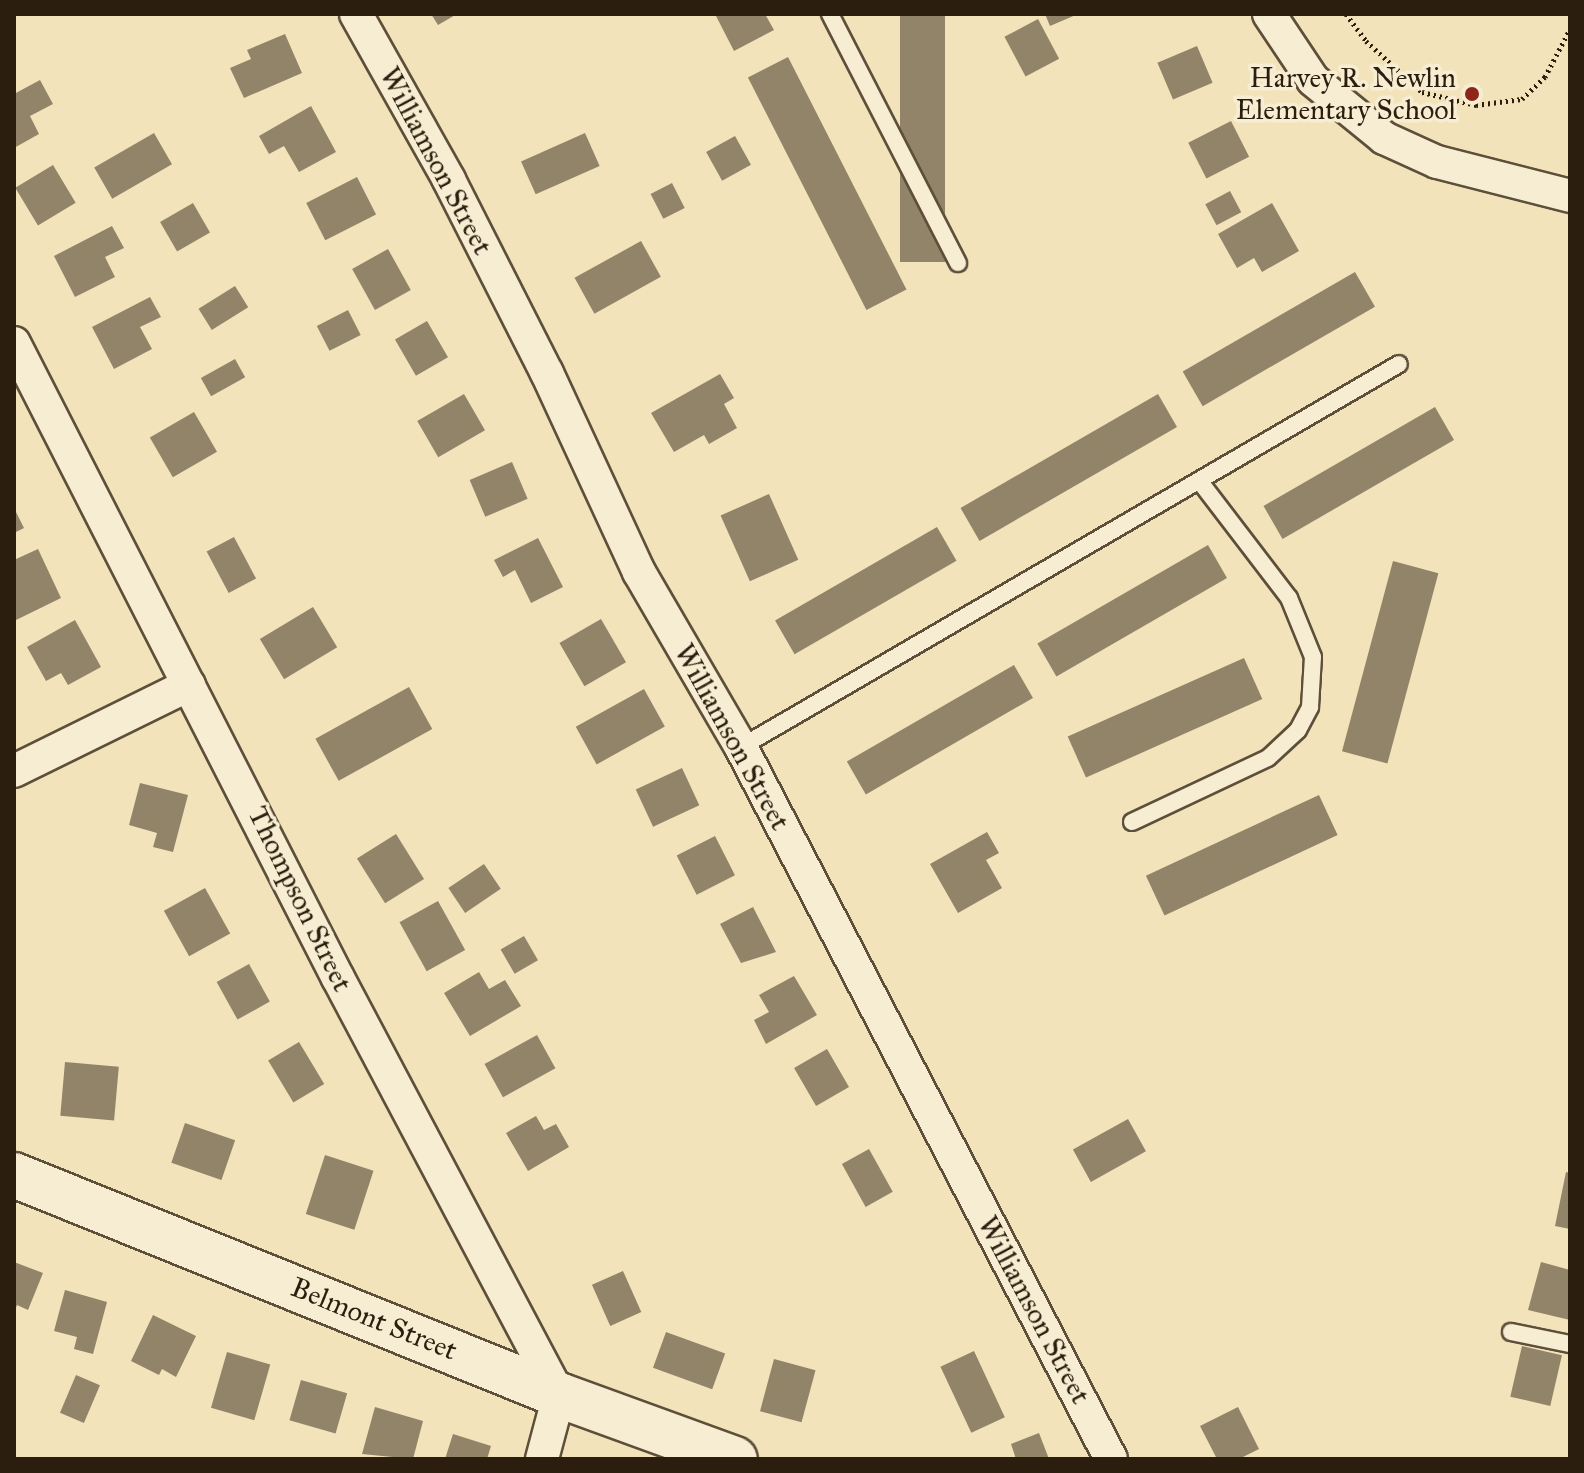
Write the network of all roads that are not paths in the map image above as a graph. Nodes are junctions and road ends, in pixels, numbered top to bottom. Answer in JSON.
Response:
{"nodes":[{"id":1,"x":356,"y":14,"type":"edge"},
{"id":2,"x":830,"y":14,"type":"edge"},
{"id":3,"x":1269,"y":14,"type":"edge"},
{"id":4,"x":1570,"y":196,"type":"edge"},
{"id":5,"x":958,"y":263,"type":"dead end"},
{"id":6,"x":14,"y":343,"type":"edge"},
{"id":7,"x":1399,"y":364,"type":"dead end"},
{"id":8,"x":1201,"y":483,"type":"junction"},
{"id":9,"x":189,"y":685,"type":"junction"},
{"id":10,"x":741,"y":747,"type":"junction"},
{"id":11,"x":14,"y":771,"type":"edge"},
{"id":12,"x":1132,"y":822,"type":"dead end"},
{"id":13,"x":14,"y":1175,"type":"edge"},
{"id":14,"x":1511,"y":1332,"type":"dead end"},
{"id":15,"x":1570,"y":1344,"type":"edge"},
{"id":16,"x":559,"y":1395,"type":"junction"},
{"id":17,"x":542,"y":1459,"type":"edge"},
{"id":18,"x":735,"y":1459,"type":"edge"},
{"id":19,"x":1111,"y":1459,"type":"edge"}],
"edges":[{"from":1,"to":10,"type":"street","name":"Williamson Street"},
{"from":2,"to":5,"type":"lane"},
{"from":3,"to":4,"type":"street"},
{"from":6,"to":9,"type":"street","name":"Thompson Street"},
{"from":7,"to":8,"type":"lane"},
{"from":8,"to":10,"type":"lane"},
{"from":8,"to":12,"type":"lane"},
{"from":9,"to":11,"type":"street"},
{"from":9,"to":16,"type":"street","name":"Thompson Street"},
{"from":10,"to":19,"type":"street","name":"Williamson Street"},
{"from":13,"to":16,"type":"street","name":"Belmont Street"},
{"from":14,"to":15,"type":"lane"},
{"from":16,"to":17,"type":"street"},
{"from":16,"to":18,"type":"street","name":"Belmont Street"}]}
